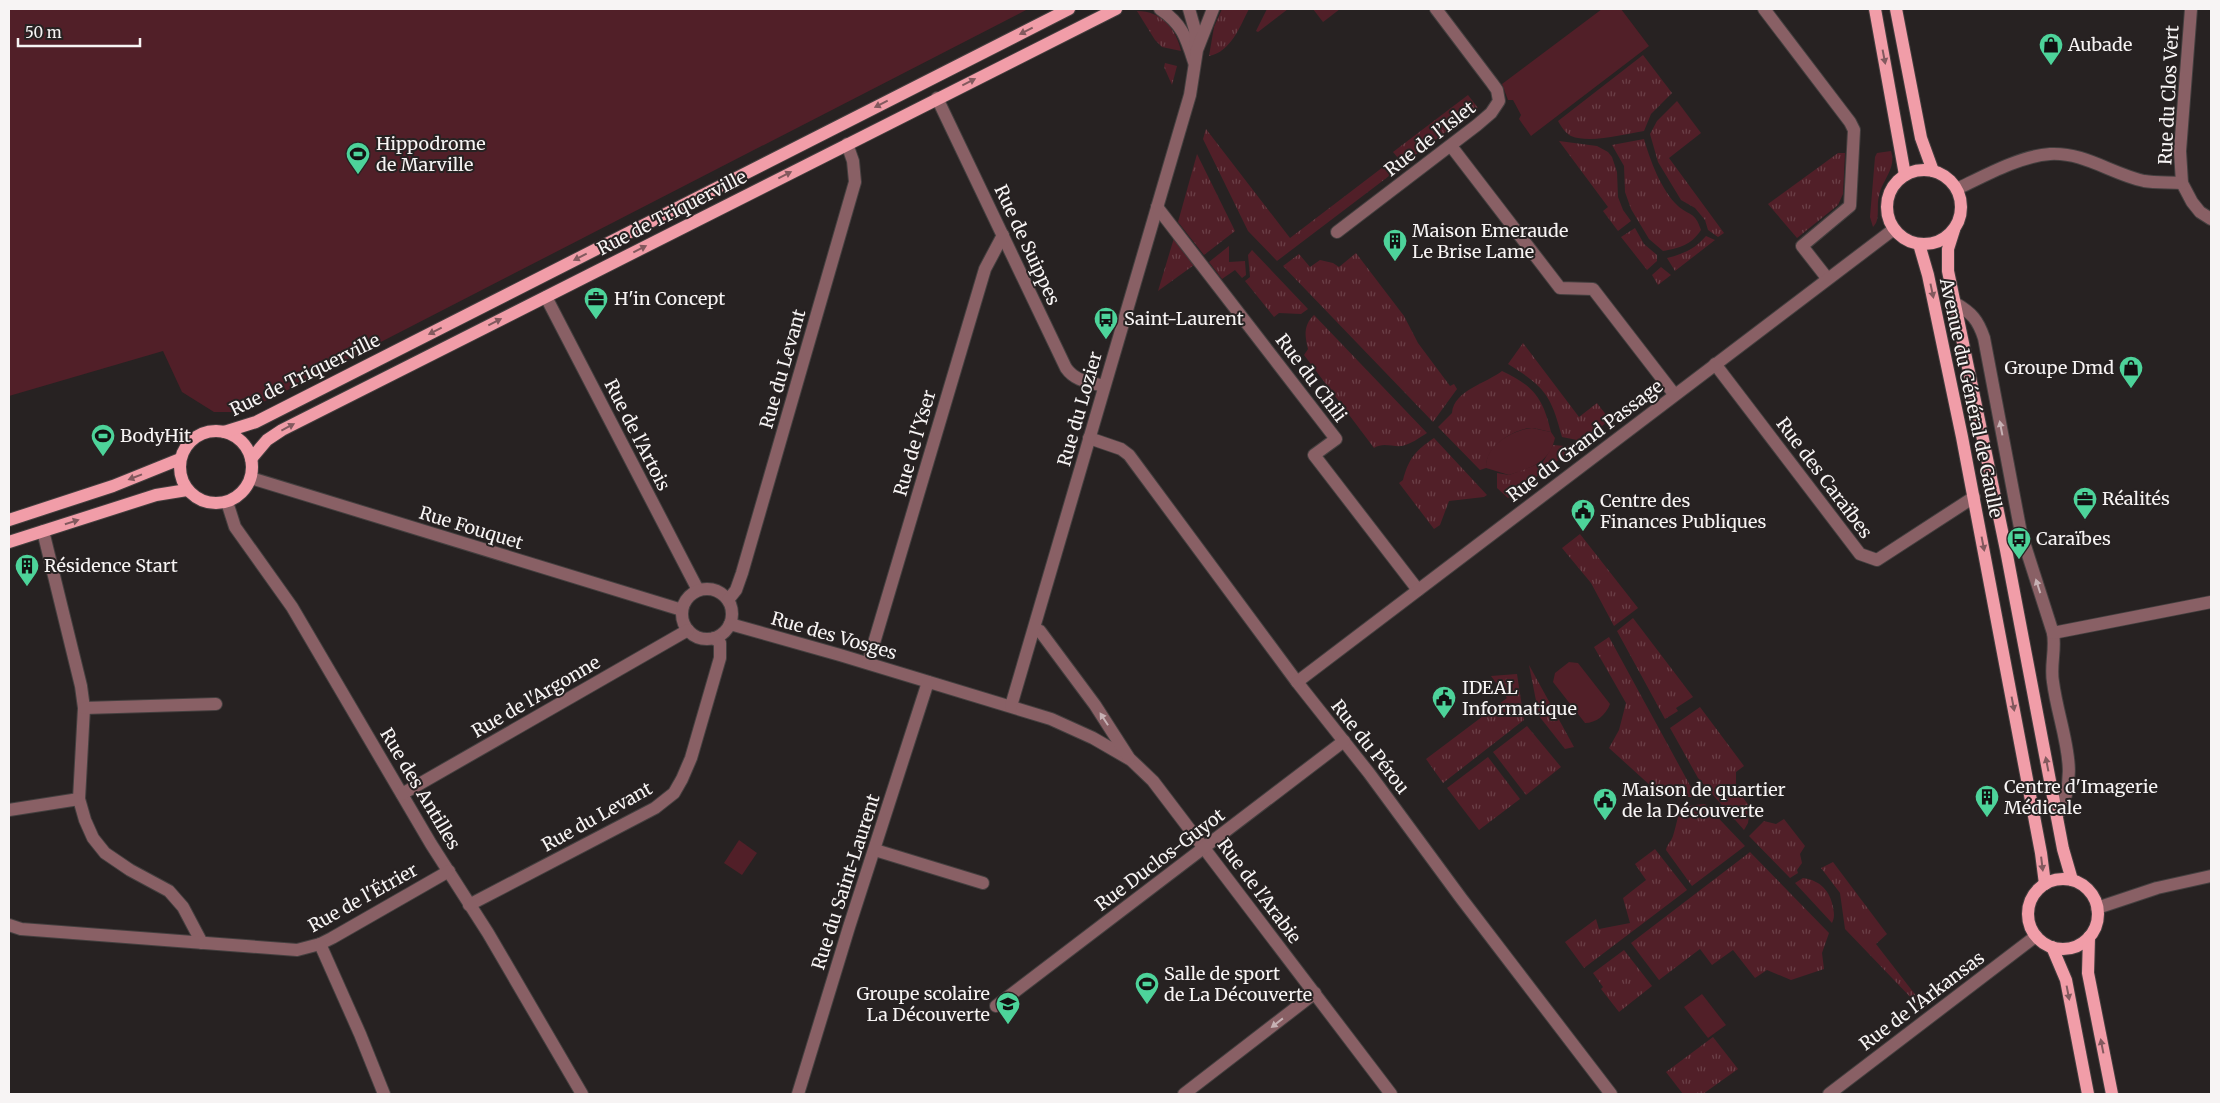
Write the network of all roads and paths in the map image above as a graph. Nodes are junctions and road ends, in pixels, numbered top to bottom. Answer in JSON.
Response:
{"nodes":[{"id":1,"x":1070,"y":9,"type":"edge"},
{"id":2,"x":1116,"y":9,"type":"edge"},
{"id":3,"x":1160,"y":9,"type":"edge"},
{"id":4,"x":1189,"y":9,"type":"edge"},
{"id":5,"x":1213,"y":9,"type":"edge"},
{"id":6,"x":1436,"y":9,"type":"edge"},
{"id":7,"x":1764,"y":9,"type":"edge"},
{"id":8,"x":1875,"y":9,"type":"edge"},
{"id":9,"x":1896,"y":9,"type":"edge"},
{"id":10,"x":2191,"y":9,"type":"edge"},
{"id":11,"x":1196,"y":57,"type":"junction"},
{"id":12,"x":937,"y":98,"type":"junction"},
{"id":13,"x":847,"y":144,"type":"junction"},
{"id":14,"x":1451,"y":146,"type":"junction"},
{"id":15,"x":1932,"y":171,"type":"junction"},
{"id":16,"x":1905,"y":175,"type":"junction"},
{"id":17,"x":2182,"y":183,"type":"junction"},
{"id":18,"x":1957,"y":189,"type":"junction"},
{"id":19,"x":1157,"y":207,"type":"junction"},
{"id":20,"x":2211,"y":219,"type":"edge"},
{"id":21,"x":1894,"y":228,"type":"junction"},
{"id":22,"x":1954,"y":230,"type":"junction"},
{"id":23,"x":1337,"y":232,"type":"dead end"},
{"id":24,"x":1003,"y":235,"type":"junction"},
{"id":25,"x":1918,"y":244,"type":"junction"},
{"id":26,"x":1827,"y":278,"type":"junction"},
{"id":27,"x":546,"y":296,"type":"junction"},
{"id":28,"x":1956,"y":303,"type":"junction"},
{"id":29,"x":1715,"y":364,"type":"junction"},
{"id":30,"x":1104,"y":386,"type":"junction"},
{"id":31,"x":1674,"y":394,"type":"junction"},
{"id":32,"x":224,"y":432,"type":"junction"},
{"id":33,"x":1089,"y":438,"type":"junction"},
{"id":34,"x":180,"y":459,"type":"junction"},
{"id":35,"x":251,"y":459,"type":"junction"},
{"id":36,"x":251,"y":478,"type":"junction"},
{"id":37,"x":187,"y":490,"type":"junction"},
{"id":38,"x":1974,"y":496,"type":"junction"},
{"id":39,"x":227,"y":502,"type":"junction"},
{"id":40,"x":9,"y":520,"type":"edge"},
{"id":41,"x":43,"y":532,"type":"junction"},
{"id":42,"x":9,"y":542,"type":"edge"},
{"id":43,"x":698,"y":590,"type":"junction"},
{"id":44,"x":1418,"y":590,"type":"junction"},
{"id":45,"x":728,"y":600,"type":"junction"},
{"id":46,"x":2211,"y":602,"type":"edge"},
{"id":47,"x":682,"y":610,"type":"junction"},
{"id":48,"x":730,"y":624,"type":"junction"},
{"id":49,"x":1034,"y":629,"type":"junction"},
{"id":50,"x":688,"y":630,"type":"junction"},
{"id":51,"x":2053,"y":633,"type":"junction"},
{"id":52,"x":714,"y":638,"type":"junction"},
{"id":53,"x":868,"y":663,"type":"junction"},
{"id":54,"x":928,"y":682,"type":"junction"},
{"id":55,"x":1297,"y":682,"type":"junction"},
{"id":56,"x":216,"y":704,"type":"dead end"},
{"id":57,"x":1011,"y":706,"type":"junction"},
{"id":58,"x":84,"y":708,"type":"junction"},
{"id":59,"x":1344,"y":741,"type":"junction"},
{"id":60,"x":1131,"y":760,"type":"junction"},
{"id":61,"x":402,"y":794,"type":"junction"},
{"id":62,"x":79,"y":799,"type":"junction"},
{"id":63,"x":9,"y":810,"type":"edge"},
{"id":64,"x":2057,"y":816,"type":"junction"},
{"id":65,"x":1205,"y":849,"type":"junction"},
{"id":66,"x":875,"y":850,"type":"junction"},
{"id":67,"x":449,"y":871,"type":"junction"},
{"id":68,"x":2211,"y":876,"type":"edge"},
{"id":69,"x":2072,"y":880,"type":"junction"},
{"id":70,"x":983,"y":883,"type":"dead end"},
{"id":71,"x":2045,"y":884,"type":"junction"},
{"id":72,"x":469,"y":905,"type":"junction"},
{"id":73,"x":2098,"y":908,"type":"junction"},
{"id":74,"x":9,"y":925,"type":"edge"},
{"id":75,"x":2036,"y":936,"type":"junction"},
{"id":76,"x":2089,"y":937,"type":"junction"},
{"id":77,"x":202,"y":943,"type":"junction"},
{"id":78,"x":320,"y":944,"type":"junction"},
{"id":79,"x":2052,"y":947,"type":"junction"},
{"id":80,"x":1315,"y":994,"type":"junction"},
{"id":81,"x":996,"y":1006,"type":"dead end"},
{"id":82,"x":384,"y":1094,"type":"edge"},
{"id":83,"x":582,"y":1094,"type":"edge"},
{"id":84,"x":798,"y":1094,"type":"edge"},
{"id":85,"x":1184,"y":1094,"type":"edge"},
{"id":86,"x":1391,"y":1094,"type":"edge"},
{"id":87,"x":1611,"y":1094,"type":"edge"},
{"id":88,"x":1830,"y":1094,"type":"edge"},
{"id":89,"x":2088,"y":1094,"type":"edge"},
{"id":90,"x":2112,"y":1094,"type":"edge"}],
"edges":[{"from":1,"to":32,"type":"main road","name":"Rue de Triquerville","one_way":true},
{"from":12,"to":2,"type":"main road","name":"Rue de Triquerville","one_way":true},
{"from":3,"to":11,"type":"street","name":"Rue du Lozier"},
{"from":4,"to":11,"type":"street","name":"Rue du Lozier"},
{"from":5,"to":11,"type":"street","name":"Rue du Lozier"},
{"from":6,"to":14,"type":"street","name":"Rue de l’Islet"},
{"from":7,"to":26,"type":"street"},
{"from":8,"to":16,"type":"main road","one_way":true},
{"from":9,"to":15,"type":"main road"},
{"from":10,"to":17,"type":"street","name":"Rue du Clos Vert"},
{"from":11,"to":19,"type":"street","name":"Rue du Lozier"},
{"from":12,"to":13,"type":"main road","name":"Rue de Triquerville"},
{"from":12,"to":24,"type":"street","name":"Rue de Suippes"},
{"from":27,"to":13,"type":"main road","name":"Rue de Triquerville","one_way":true},
{"from":13,"to":45,"type":"street","name":"Rue du Levant"},
{"from":14,"to":23,"type":"street","name":"Rue de l’Islet"},
{"from":14,"to":31,"type":"street"},
{"from":15,"to":16,"type":"main road"},
{"from":15,"to":18,"type":"main road"},
{"from":16,"to":21,"type":"main road"},
{"from":17,"to":18,"type":"street"},
{"from":17,"to":20,"type":"street"},
{"from":18,"to":22,"type":"main road"},
{"from":19,"to":30,"type":"street","name":"Rue du Lozier"},
{"from":19,"to":44,"type":"street","name":"Rue du Chili"},
{"from":21,"to":25,"type":"main road"},
{"from":21,"to":26,"type":"street","name":"Rue du Grand Passage"},
{"from":22,"to":25,"type":"main road"},
{"from":22,"to":28,"type":"main road","name":"Avenue du Général de Gaulle"},
{"from":24,"to":30,"type":"street","name":"Rue de Suippes"},
{"from":24,"to":53,"type":"street","name":"Rue de l'Yser"},
{"from":25,"to":38,"type":"main road","name":"Avenue du Général de Gaulle","one_way":true},
{"from":26,"to":29,"type":"street","name":"Rue du Grand Passage"},
{"from":35,"to":27,"type":"main road","name":"Rue de Triquerville","one_way":true},
{"from":27,"to":43,"type":"street","name":"Rue de l'Artois"},
{"from":51,"to":28,"type":"street","name":"Avenue du Général de Gaulle","one_way":true},
{"from":64,"to":28,"type":"main road","name":"Avenue du Général de Gaulle","one_way":true},
{"from":29,"to":31,"type":"street","name":"Rue du Grand Passage"},
{"from":29,"to":38,"type":"street","name":"Rue des Caraïbes"},
{"from":30,"to":33,"type":"street","name":"Rue du Lozier"},
{"from":31,"to":44,"type":"street","name":"Rue du Grand Passage"},
{"from":32,"to":34,"type":"main road"},
{"from":32,"to":35,"type":"main road"},
{"from":33,"to":49,"type":"street","name":"Rue du Lozier"},
{"from":33,"to":55,"type":"street","name":"Rue du Pérou"},
{"from":34,"to":37,"type":"main road"},
{"from":34,"to":40,"type":"main road","one_way":true},
{"from":35,"to":36,"type":"main road"},
{"from":36,"to":39,"type":"main road"},
{"from":36,"to":47,"type":"street","name":"Rue Fouquet"},
{"from":37,"to":39,"type":"main road"},
{"from":41,"to":37,"type":"main road","one_way":true},
{"from":38,"to":71,"type":"main road","name":"Avenue du Général de Gaulle","one_way":true},
{"from":39,"to":61,"type":"street","name":"Rue des Antilles"},
{"from":41,"to":42,"type":"main road"},
{"from":41,"to":58,"type":"street"},
{"from":43,"to":45,"type":"street"},
{"from":43,"to":47,"type":"street"},
{"from":44,"to":55,"type":"street","name":"Rue du Grand Passage"},
{"from":45,"to":48,"type":"street"},
{"from":46,"to":51,"type":"street"},
{"from":47,"to":50,"type":"street"},
{"from":48,"to":52,"type":"street"},
{"from":48,"to":53,"type":"street","name":"Rue des Vosges"},
{"from":49,"to":57,"type":"street","name":"Rue du Lozier"},
{"from":60,"to":49,"type":"street","name":"Rue de l'Arabie","one_way":true},
{"from":50,"to":52,"type":"street"},
{"from":50,"to":61,"type":"street","name":"Rue de l'Argonne"},
{"from":51,"to":64,"type":"street","name":"Avenue du Général de Gaulle"},
{"from":52,"to":72,"type":"street","name":"Rue du Levant"},
{"from":53,"to":54,"type":"street","name":"Rue des Vosges"},
{"from":54,"to":57,"type":"street","name":"Rue de l'Arabie"},
{"from":54,"to":66,"type":"street","name":"Rue du Saint-Laurent"},
{"from":55,"to":59,"type":"street","name":"Rue du Pérou"},
{"from":56,"to":58,"type":"street"},
{"from":57,"to":60,"type":"street","name":"Rue de l'Arabie"},
{"from":58,"to":62,"type":"street"},
{"from":59,"to":65,"type":"street","name":"Rue Duclos-Guyot"},
{"from":59,"to":87,"type":"street","name":"Rue du Pérou"},
{"from":60,"to":65,"type":"street","name":"Rue de l'Arabie"},
{"from":61,"to":67,"type":"street","name":"Rue des Antilles"},
{"from":62,"to":63,"type":"street"},
{"from":62,"to":77,"type":"street"},
{"from":64,"to":69,"type":"main road","name":"Avenue du Général de Gaulle"},
{"from":65,"to":80,"type":"street","name":"Rue de l'Arabie"},
{"from":65,"to":81,"type":"street","name":"Rue Duclos-Guyot"},
{"from":66,"to":70,"type":"street"},
{"from":66,"to":84,"type":"street","name":"Rue du Saint-Laurent"},
{"from":67,"to":72,"type":"street","name":"Rue des Antilles"},
{"from":67,"to":78,"type":"street","name":"Rue de l'Étrier"},
{"from":68,"to":73,"type":"street"},
{"from":69,"to":71,"type":"main road"},
{"from":69,"to":73,"type":"main road"},
{"from":71,"to":75,"type":"main road"},
{"from":72,"to":83,"type":"street","name":"Rue des Antilles"},
{"from":73,"to":76,"type":"main road"},
{"from":74,"to":77,"type":"street","name":"Rue de l'Étrier"},
{"from":75,"to":79,"type":"main road"},
{"from":75,"to":88,"type":"street","name":"Rue de l'Arkansas"},
{"from":76,"to":79,"type":"main road"},
{"from":90,"to":76,"type":"main road","one_way":true},
{"from":77,"to":78,"type":"street","name":"Rue de l'Étrier"},
{"from":78,"to":82,"type":"street"},
{"from":79,"to":89,"type":"main road","one_way":true},
{"from":80,"to":85,"type":"street","one_way":true},
{"from":80,"to":86,"type":"street","name":"Rue de l'Arabie"}]}
